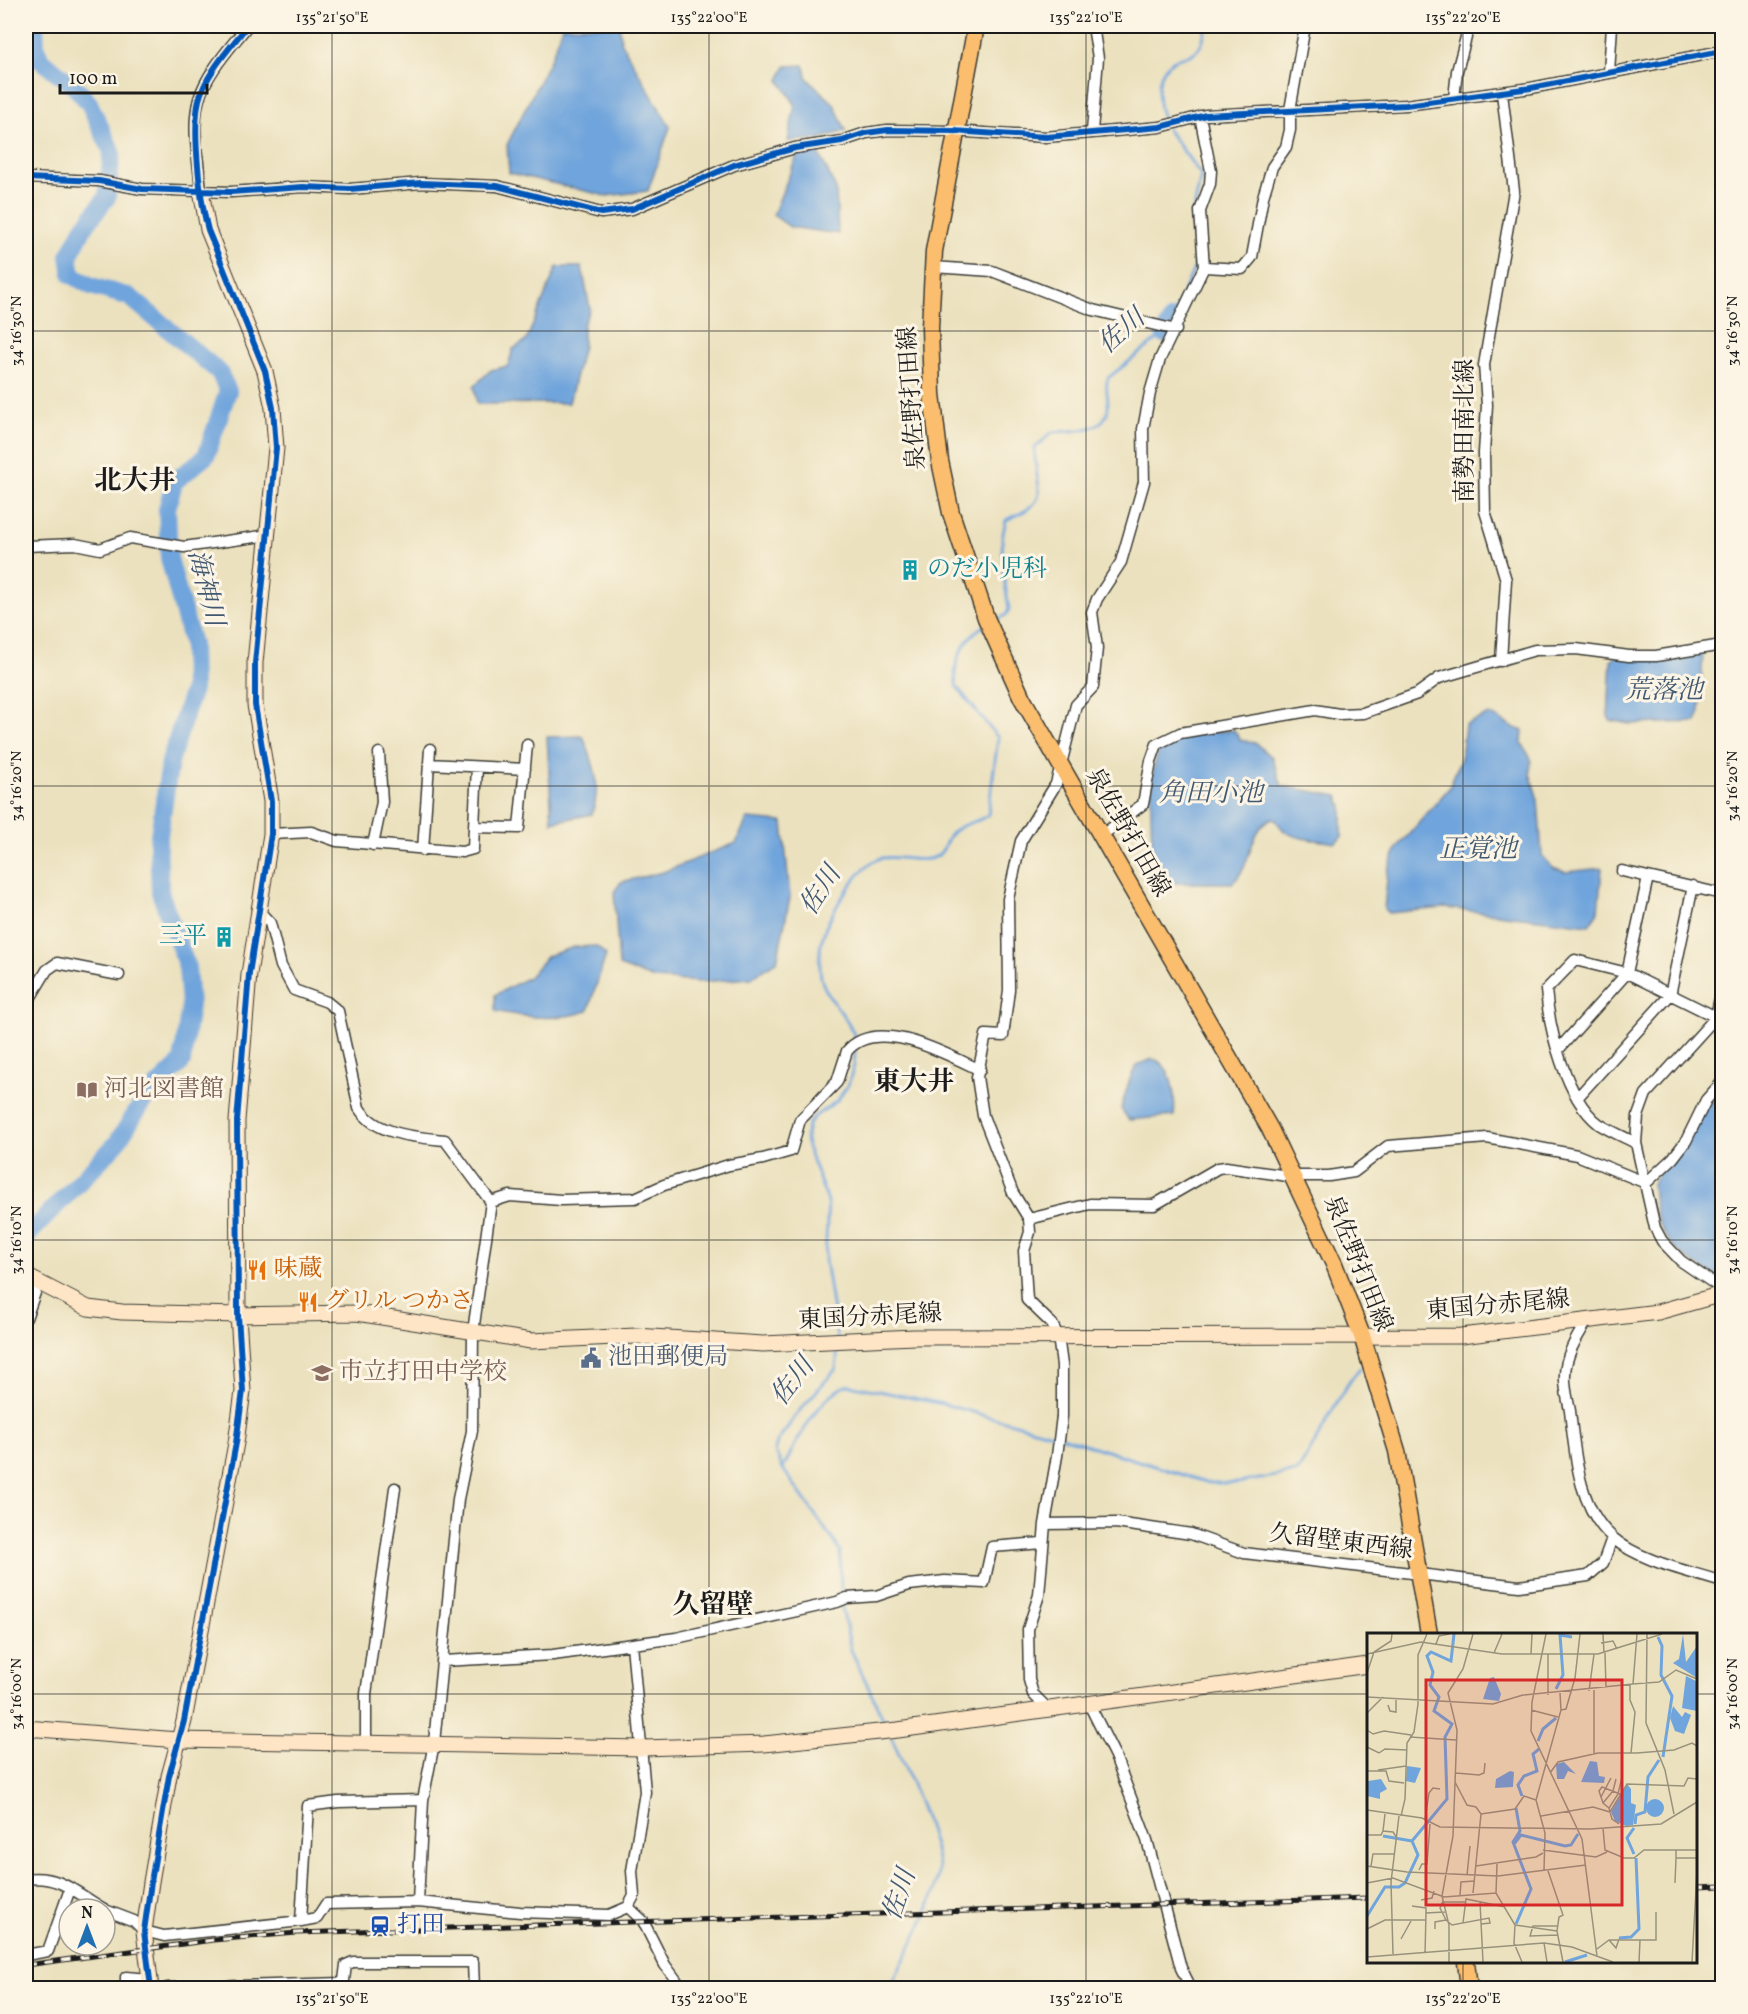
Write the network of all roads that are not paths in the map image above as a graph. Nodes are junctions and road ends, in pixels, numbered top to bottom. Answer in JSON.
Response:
{"nodes":[{"id":1,"x":247,"y":26,"type":"edge"},
{"id":2,"x":976,"y":26,"type":"edge"},
{"id":3,"x":1093,"y":26,"type":"edge"},
{"id":4,"x":1305,"y":26,"type":"edge"},
{"id":5,"x":1469,"y":26,"type":"edge"},
{"id":6,"x":1612,"y":26,"type":"edge"},
{"id":7,"x":1722,"y":51,"type":"edge"},
{"id":8,"x":1609,"y":72,"type":"junction"},
{"id":9,"x":1502,"y":93,"type":"junction"},
{"id":10,"x":1454,"y":98,"type":"junction"},
{"id":11,"x":1290,"y":110,"type":"junction"},
{"id":12,"x":1200,"y":116,"type":"junction"},
{"id":13,"x":1092,"y":131,"type":"junction"},
{"id":14,"x":956,"y":132,"type":"junction"},
{"id":15,"x":26,"y":178,"type":"edge"},
{"id":16,"x":201,"y":191,"type":"junction"},
{"id":17,"x":933,"y":267,"type":"junction"},
{"id":18,"x":1204,"y":267,"type":"junction"},
{"id":19,"x":1170,"y":328,"type":"junction"},
{"id":20,"x":269,"y":535,"type":"junction"},
{"id":21,"x":26,"y":546,"type":"edge"},
{"id":22,"x":1722,"y":645,"type":"edge"},
{"id":23,"x":1502,"y":661,"type":"junction"},
{"id":24,"x":528,"y":745,"type":"dead end"},
{"id":25,"x":430,"y":749,"type":"dead end"},
{"id":26,"x":379,"y":753,"type":"dead end"},
{"id":27,"x":1060,"y":763,"type":"junction"},
{"id":28,"x":429,"y":764,"type":"junction"},
{"id":29,"x":477,"y":767,"type":"junction"},
{"id":30,"x":525,"y":769,"type":"junction"},
{"id":31,"x":474,"y":827,"type":"junction"},
{"id":32,"x":271,"y":834,"type":"junction"},
{"id":33,"x":1101,"y":836,"type":"junction"},
{"id":34,"x":373,"y":845,"type":"junction"},
{"id":35,"x":423,"y":850,"type":"junction"},
{"id":36,"x":1622,"y":871,"type":"dead end"},
{"id":37,"x":1648,"y":877,"type":"junction"},
{"id":38,"x":1694,"y":886,"type":"junction"},
{"id":39,"x":1722,"y":894,"type":"edge"},
{"id":40,"x":257,"y":909,"type":"junction"},
{"id":41,"x":1627,"y":973,"type":"junction"},
{"id":42,"x":120,"y":975,"type":"dead end"},
{"id":43,"x":1722,"y":988,"type":"edge"},
{"id":44,"x":1670,"y":995,"type":"junction"},
{"id":45,"x":26,"y":1005,"type":"edge"},
{"id":46,"x":1719,"y":1019,"type":"edge"},
{"id":47,"x":1558,"y":1050,"type":"junction"},
{"id":48,"x":980,"y":1070,"type":"junction"},
{"id":49,"x":1722,"y":1082,"type":"edge"},
{"id":50,"x":1577,"y":1098,"type":"junction"},
{"id":51,"x":1636,"y":1143,"type":"junction"},
{"id":52,"x":1295,"y":1176,"type":"junction"},
{"id":53,"x":1646,"y":1184,"type":"junction"},
{"id":54,"x":490,"y":1202,"type":"junction"},
{"id":55,"x":1029,"y":1220,"type":"junction"},
{"id":56,"x":32,"y":1280,"type":"edge"},
{"id":57,"x":1722,"y":1288,"type":"edge"},
{"id":58,"x":1722,"y":1294,"type":"edge"},
{"id":59,"x":238,"y":1315,"type":"junction"},
{"id":60,"x":26,"y":1318,"type":"edge"},
{"id":61,"x":1587,"y":1321,"type":"junction"},
{"id":62,"x":473,"y":1332,"type":"junction"},
{"id":63,"x":1058,"y":1336,"type":"junction"},
{"id":64,"x":1362,"y":1336,"type":"junction"},
{"id":65,"x":395,"y":1488,"type":"dead end"},
{"id":66,"x":1045,"y":1524,"type":"junction"},
{"id":67,"x":1612,"y":1538,"type":"junction"},
{"id":68,"x":1042,"y":1543,"type":"junction"},
{"id":69,"x":1420,"y":1573,"type":"junction"},
{"id":70,"x":1722,"y":1582,"type":"edge"},
{"id":71,"x":1429,"y":1633,"type":"edge"},
{"id":72,"x":632,"y":1644,"type":"junction"},
{"id":73,"x":443,"y":1661,"type":"junction"},
{"id":74,"x":1367,"y":1665,"type":"edge"},
{"id":75,"x":1089,"y":1704,"type":"junction"},
{"id":76,"x":1049,"y":1710,"type":"junction"},
{"id":77,"x":26,"y":1728,"type":"edge"},
{"id":78,"x":178,"y":1740,"type":"junction"},
{"id":79,"x":366,"y":1742,"type":"junction"},
{"id":80,"x":434,"y":1743,"type":"junction"},
{"id":81,"x":644,"y":1748,"type":"junction"},
{"id":82,"x":423,"y":1800,"type":"junction"},
{"id":83,"x":26,"y":1879,"type":"edge"},
{"id":84,"x":70,"y":1889,"type":"junction"},
{"id":85,"x":84,"y":1897,"type":"edge"},
{"id":86,"x":418,"y":1902,"type":"junction"},
{"id":87,"x":628,"y":1906,"type":"junction"},
{"id":88,"x":117,"y":1914,"type":"edge"},
{"id":89,"x":301,"y":1921,"type":"junction"},
{"id":90,"x":144,"y":1930,"type":"junction"},
{"id":91,"x":26,"y":1955,"type":"edge"},
{"id":92,"x":1466,"y":1963,"type":"edge"},
{"id":93,"x":150,"y":1984,"type":"edge"},
{"id":94,"x":343,"y":1986,"type":"edge"},
{"id":95,"x":126,"y":1989,"type":"edge"},
{"id":96,"x":167,"y":1989,"type":"edge"},
{"id":97,"x":474,"y":1989,"type":"edge"},
{"id":98,"x":682,"y":1989,"type":"edge"},
{"id":99,"x":1191,"y":1989,"type":"edge"},
{"id":100,"x":1469,"y":1989,"type":"edge"}],
"edges":[{"from":1,"to":16,"type":"street"},
{"from":2,"to":14,"type":"main road","name":"泉佐野打田線"},
{"from":3,"to":13,"type":"street"},
{"from":4,"to":11,"type":"street"},
{"from":5,"to":10,"type":"street"},
{"from":6,"to":8,"type":"street"},
{"from":7,"to":8,"type":"street"},
{"from":8,"to":9,"type":"street"},
{"from":9,"to":10,"type":"street"},
{"from":9,"to":23,"type":"street","name":"南勢田南北線"},
{"from":10,"to":11,"type":"street"},
{"from":11,"to":12,"type":"street"},
{"from":11,"to":18,"type":"street"},
{"from":12,"to":13,"type":"street"},
{"from":12,"to":18,"type":"street"},
{"from":13,"to":14,"type":"street"},
{"from":14,"to":16,"type":"street"},
{"from":14,"to":17,"type":"main road","name":"泉佐野打田線"},
{"from":15,"to":16,"type":"street"},
{"from":16,"to":20,"type":"street"},
{"from":17,"to":19,"type":"street"},
{"from":17,"to":27,"type":"main road","name":"泉佐野打田線"},
{"from":18,"to":19,"type":"street"},
{"from":19,"to":27,"type":"street"},
{"from":20,"to":21,"type":"street"},
{"from":20,"to":32,"type":"street"},
{"from":22,"to":23,"type":"street"},
{"from":23,"to":33,"type":"street"},
{"from":24,"to":30,"type":"street"},
{"from":25,"to":28,"type":"street"},
{"from":26,"to":34,"type":"street"},
{"from":27,"to":33,"type":"main road","name":"泉佐野打田線"},
{"from":27,"to":48,"type":"street"},
{"from":28,"to":29,"type":"street"},
{"from":28,"to":35,"type":"street"},
{"from":29,"to":30,"type":"street"},
{"from":29,"to":31,"type":"street"},
{"from":30,"to":31,"type":"street"},
{"from":31,"to":35,"type":"street"},
{"from":32,"to":34,"type":"street"},
{"from":32,"to":40,"type":"street"},
{"from":33,"to":52,"type":"main road","name":"泉佐野打田線"},
{"from":34,"to":35,"type":"street"},
{"from":36,"to":37,"type":"street"},
{"from":37,"to":38,"type":"street"},
{"from":37,"to":41,"type":"street"},
{"from":38,"to":39,"type":"street"},
{"from":38,"to":44,"type":"street"},
{"from":40,"to":54,"type":"street"},
{"from":40,"to":59,"type":"street"},
{"from":41,"to":44,"type":"street"},
{"from":41,"to":47,"type":"street"},
{"from":41,"to":47,"type":"street"},
{"from":42,"to":45,"type":"street"},
{"from":43,"to":46,"type":"street"},
{"from":44,"to":46,"type":"street"},
{"from":44,"to":50,"type":"street"},
{"from":46,"to":51,"type":"street"},
{"from":47,"to":50,"type":"street"},
{"from":48,"to":54,"type":"street"},
{"from":48,"to":55,"type":"street"},
{"from":49,"to":53,"type":"street"},
{"from":50,"to":51,"type":"street"},
{"from":51,"to":53,"type":"street"},
{"from":52,"to":53,"type":"street"},
{"from":52,"to":55,"type":"street"},
{"from":52,"to":64,"type":"main road","name":"泉佐野打田線"},
{"from":53,"to":57,"type":"street"},
{"from":54,"to":62,"type":"street"},
{"from":55,"to":63,"type":"street"},
{"from":56,"to":59,"type":"street","name":"東国分赤尾線"},
{"from":56,"to":60,"type":"street"},
{"from":58,"to":61,"type":"street","name":"東国分赤尾線"},
{"from":59,"to":62,"type":"street","name":"東国分赤尾線"},
{"from":59,"to":78,"type":"street"},
{"from":61,"to":64,"type":"street","name":"東国分赤尾線"},
{"from":61,"to":67,"type":"street"},
{"from":62,"to":63,"type":"street","name":"東国分赤尾線"},
{"from":62,"to":73,"type":"street"},
{"from":63,"to":64,"type":"street","name":"東国分赤尾線"},
{"from":63,"to":66,"type":"street"},
{"from":64,"to":69,"type":"main road","name":"泉佐野打田線"},
{"from":65,"to":79,"type":"street"},
{"from":66,"to":68,"type":"street"},
{"from":66,"to":69,"type":"street","name":"久留壁東西線"},
{"from":67,"to":69,"type":"street","name":"久留壁東西線"},
{"from":67,"to":70,"type":"street"},
{"from":68,"to":72,"type":"street"},
{"from":68,"to":76,"type":"street"},
{"from":69,"to":71,"type":"main road","name":"泉佐野打田線"},
{"from":72,"to":73,"type":"street"},
{"from":72,"to":81,"type":"street"},
{"from":73,"to":80,"type":"street"},
{"from":74,"to":75,"type":"street"},
{"from":75,"to":76,"type":"street"},
{"from":75,"to":99,"type":"street"},
{"from":76,"to":81,"type":"street"},
{"from":77,"to":78,"type":"street"},
{"from":78,"to":79,"type":"street"},
{"from":78,"to":90,"type":"street"},
{"from":79,"to":80,"type":"street"},
{"from":80,"to":81,"type":"street"},
{"from":80,"to":82,"type":"street"},
{"from":81,"to":87,"type":"street"},
{"from":82,"to":86,"type":"street"},
{"from":82,"to":89,"type":"street"},
{"from":83,"to":84,"type":"street"},
{"from":84,"to":85,"type":"street"},
{"from":84,"to":91,"type":"street"},
{"from":86,"to":87,"type":"street"},
{"from":86,"to":89,"type":"street"},
{"from":87,"to":98,"type":"street"},
{"from":88,"to":90,"type":"street"},
{"from":89,"to":90,"type":"street"},
{"from":90,"to":93,"type":"street"},
{"from":92,"to":100,"type":"main road"},
{"from":93,"to":95,"type":"street"},
{"from":94,"to":96,"type":"street"},
{"from":94,"to":97,"type":"street"}]}
